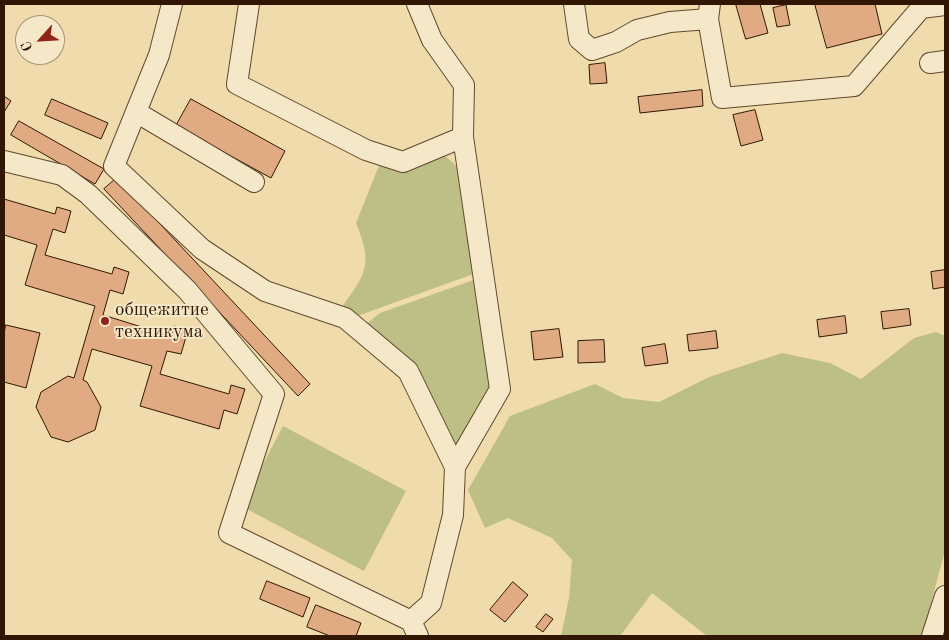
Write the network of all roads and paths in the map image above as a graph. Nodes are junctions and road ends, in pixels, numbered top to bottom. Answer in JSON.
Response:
{"nodes":[{"id":1,"x":172,"y":4,"type":"edge"},
{"id":2,"x":249,"y":4,"type":"edge"},
{"id":3,"x":417,"y":4,"type":"edge"},
{"id":4,"x":574,"y":4,"type":"edge"},
{"id":5,"x":945,"y":5,"type":"edge"},
{"id":6,"x":709,"y":11,"type":"edge"},
{"id":7,"x":136,"y":112,"type":"junction"},
{"id":8,"x":463,"y":137,"type":"junction"},
{"id":9,"x":4,"y":161,"type":"edge"},
{"id":10,"x":254,"y":182,"type":"dead end"},
{"id":11,"x":455,"y":467,"type":"junction"},
{"id":12,"x":945,"y":596,"type":"edge"},
{"id":13,"x":414,"y":629,"type":"edge"},
{"id":14,"x":932,"y":636,"type":"edge"}],
"edges":[{"from":1,"to":7,"type":"street"},
{"from":2,"to":8,"type":"street"},
{"from":3,"to":8,"type":"street"},
{"from":4,"to":6,"type":"street"},
{"from":5,"to":6,"type":"street"},
{"from":7,"to":10,"type":"street"},
{"from":7,"to":11,"type":"street"},
{"from":8,"to":11,"type":"street"},
{"from":9,"to":13,"type":"street"},
{"from":11,"to":13,"type":"street"},
{"from":12,"to":14,"type":"street"}]}
